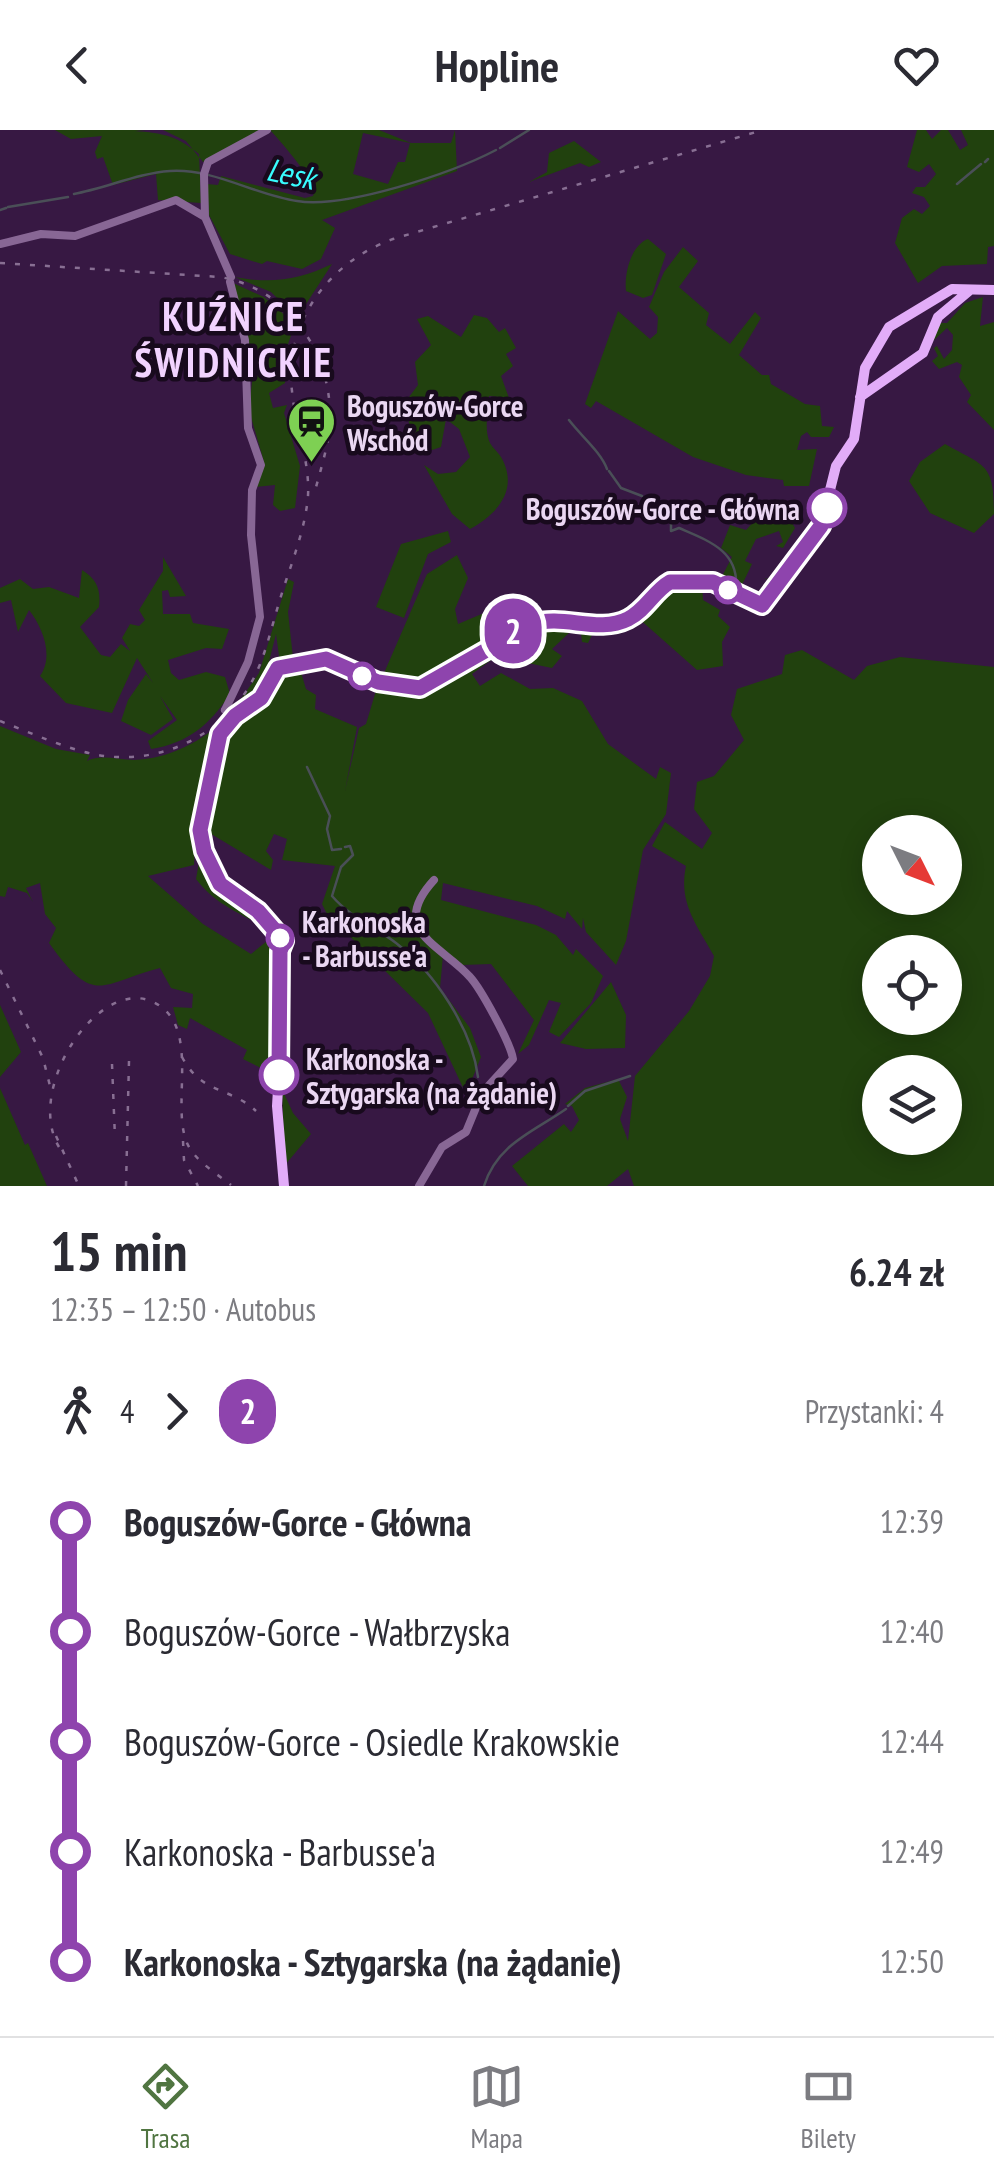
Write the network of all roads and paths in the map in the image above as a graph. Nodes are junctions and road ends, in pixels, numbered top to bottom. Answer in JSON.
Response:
{"nodes":[{"id":1,"x":267,"y":130,"type":"edge"},
{"id":2,"x":205,"y":203,"type":"junction"},
{"id":3,"x":193,"y":206,"type":"junction"},
{"id":4,"x":206,"y":216,"type":"junction"},
{"id":5,"x":0,"y":244,"type":"edge"},
{"id":6,"x":975,"y":289,"type":"junction"},
{"id":7,"x":994,"y":290,"type":"edge"},
{"id":8,"x":861,"y":395,"type":"junction"},
{"id":9,"x":230,"y":716,"type":"junction"},
{"id":10,"x":434,"y":880,"type":"dead end"},
{"id":11,"x":284,"y":1186,"type":"edge"},
{"id":12,"x":419,"y":1186,"type":"edge"}],
"edges":[{"from":1,"to":2,"type":"street"},
{"from":2,"to":3,"type":"street"},
{"from":2,"to":4,"type":"street"},
{"from":3,"to":4,"type":"street"},
{"from":3,"to":5,"type":"street"},
{"from":4,"to":9,"type":"street"},
{"from":6,"to":7,"type":"main road"},
{"from":6,"to":8,"type":"main road"},
{"from":6,"to":8,"type":"main road"},
{"from":8,"to":9,"type":"main road"},
{"from":9,"to":11,"type":"main road"},
{"from":10,"to":12,"type":"street"}]}
